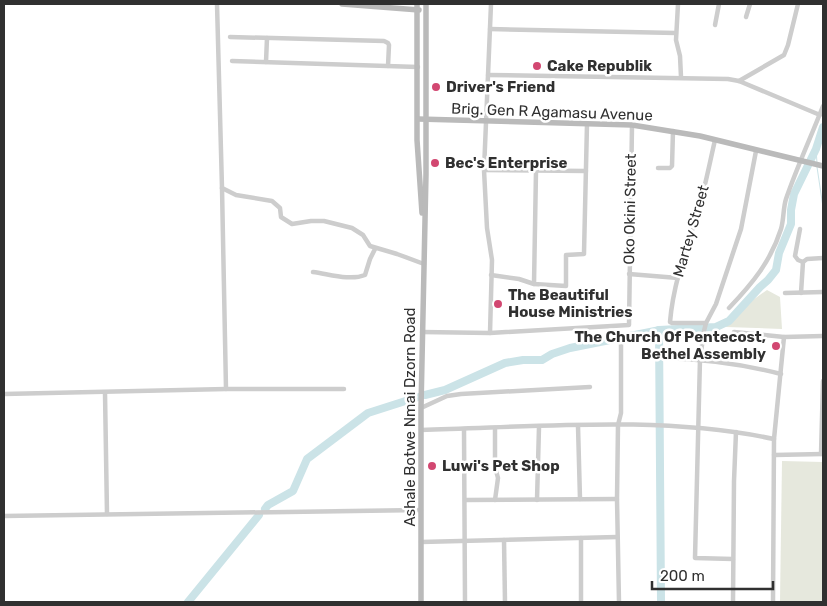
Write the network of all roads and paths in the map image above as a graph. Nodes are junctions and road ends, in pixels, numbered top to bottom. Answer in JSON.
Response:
{"nodes":[{"id":1,"x":217,"y":4,"type":"edge"},
{"id":2,"x":342,"y":4,"type":"edge"},
{"id":3,"x":412,"y":4,"type":"edge"},
{"id":4,"x":491,"y":4,"type":"edge"},
{"id":5,"x":678,"y":4,"type":"edge"},
{"id":6,"x":719,"y":4,"type":"edge"},
{"id":7,"x":750,"y":4,"type":"edge"},
{"id":8,"x":798,"y":4,"type":"edge"},
{"id":9,"x":417,"y":6,"type":"edge"},
{"id":10,"x":426,"y":6,"type":"edge"},
{"id":11,"x":403,"y":9,"type":"junction"},
{"id":12,"x":746,"y":17,"type":"dead end"},
{"id":13,"x":417,"y":22,"type":"junction"},
{"id":14,"x":715,"y":25,"type":"dead end"},
{"id":15,"x":490,"y":29,"type":"junction"},
{"id":16,"x":676,"y":33,"type":"junction"},
{"id":17,"x":230,"y":38,"type":"dead end"},
{"id":18,"x":267,"y":38,"type":"junction"},
{"id":19,"x":232,"y":61,"type":"dead end"},
{"id":20,"x":266,"y":62,"type":"junction"},
{"id":21,"x":388,"y":66,"type":"junction"},
{"id":22,"x":418,"y":67,"type":"junction"},
{"id":23,"x":488,"y":75,"type":"junction"},
{"id":24,"x":681,"y":77,"type":"junction"},
{"id":25,"x":739,"y":80,"type":"junction"},
{"id":26,"x":823,"y":106,"type":"edge"},
{"id":27,"x":820,"y":114,"type":"junction"},
{"id":28,"x":418,"y":119,"type":"junction"},
{"id":29,"x":426,"y":119,"type":"junction"},
{"id":30,"x":485,"y":122,"type":"junction"},
{"id":31,"x":587,"y":124,"type":"junction"},
{"id":32,"x":632,"y":125,"type":"junction"},
{"id":33,"x":673,"y":131,"type":"junction"},
{"id":34,"x":715,"y":140,"type":"junction"},
{"id":35,"x":756,"y":151,"type":"junction"},
{"id":36,"x":801,"y":161,"type":"junction"},
{"id":37,"x":822,"y":166,"type":"edge"},
{"id":38,"x":658,"y":168,"type":"dead end"},
{"id":39,"x":484,"y":170,"type":"junction"},
{"id":40,"x":586,"y":171,"type":"junction"},
{"id":41,"x":536,"y":172,"type":"junction"},
{"id":42,"x":222,"y":188,"type":"junction"},
{"id":43,"x":800,"y":229,"type":"dead end"},
{"id":44,"x":424,"y":232,"type":"junction"},
{"id":45,"x":375,"y":249,"type":"junction"},
{"id":46,"x":823,"y":258,"type":"edge"},
{"id":47,"x":803,"y":262,"type":"junction"},
{"id":48,"x":424,"y":264,"type":"junction"},
{"id":49,"x":313,"y":272,"type":"dead end"},
{"id":50,"x":629,"y":274,"type":"junction"},
{"id":51,"x":491,"y":275,"type":"junction"},
{"id":52,"x":678,"y":278,"type":"junction"},
{"id":53,"x":534,"y":284,"type":"junction"},
{"id":54,"x":823,"y":292,"type":"edge"},
{"id":55,"x":785,"y":293,"type":"dead end"},
{"id":56,"x":800,"y":293,"type":"junction"},
{"id":57,"x":729,"y":308,"type":"dead end"},
{"id":58,"x":706,"y":323,"type":"junction"},
{"id":59,"x":422,"y":332,"type":"junction"},
{"id":60,"x":734,"y":332,"type":"dead end"},
{"id":61,"x":490,"y":333,"type":"junction"},
{"id":62,"x":823,"y":336,"type":"edge"},
{"id":63,"x":784,"y":338,"type":"junction"},
{"id":64,"x":621,"y":342,"type":"dead end"},
{"id":65,"x":662,"y":358,"type":"dead end"},
{"id":66,"x":700,"y":359,"type":"junction"},
{"id":67,"x":781,"y":374,"type":"junction"},
{"id":68,"x":823,"y":381,"type":"edge"},
{"id":69,"x":590,"y":387,"type":"dead end"},
{"id":70,"x":226,"y":389,"type":"junction"},
{"id":71,"x":344,"y":389,"type":"dead end"},
{"id":72,"x":105,"y":393,"type":"junction"},
{"id":73,"x":4,"y":394,"type":"edge"},
{"id":74,"x":421,"y":408,"type":"junction"},
{"id":75,"x":618,"y":425,"type":"junction"},
{"id":76,"x":578,"y":426,"type":"junction"},
{"id":77,"x":539,"y":427,"type":"junction"},
{"id":78,"x":495,"y":428,"type":"junction"},
{"id":79,"x":698,"y":428,"type":"junction"},
{"id":80,"x":464,"y":429,"type":"junction"},
{"id":81,"x":421,"y":430,"type":"junction"},
{"id":82,"x":736,"y":432,"type":"junction"},
{"id":83,"x":774,"y":439,"type":"junction"},
{"id":84,"x":822,"y":454,"type":"edge"},
{"id":85,"x":774,"y":455,"type":"junction"},
{"id":86,"x":580,"y":499,"type":"junction"},
{"id":87,"x":617,"y":499,"type":"junction"},
{"id":88,"x":465,"y":500,"type":"junction"},
{"id":89,"x":495,"y":500,"type":"junction"},
{"id":90,"x":538,"y":500,"type":"junction"},
{"id":91,"x":421,"y":510,"type":"junction"},
{"id":92,"x":107,"y":514,"type":"junction"},
{"id":93,"x":4,"y":516,"type":"edge"},
{"id":94,"x":617,"y":537,"type":"junction"},
{"id":95,"x":581,"y":538,"type":"junction"},
{"id":96,"x":504,"y":540,"type":"junction"},
{"id":97,"x":465,"y":541,"type":"junction"},
{"id":98,"x":421,"y":542,"type":"junction"},
{"id":99,"x":733,"y":559,"type":"junction"},
{"id":100,"x":422,"y":602,"type":"edge"},
{"id":101,"x":465,"y":602,"type":"edge"},
{"id":102,"x":505,"y":602,"type":"edge"},
{"id":103,"x":581,"y":602,"type":"edge"},
{"id":104,"x":619,"y":602,"type":"edge"},
{"id":105,"x":733,"y":602,"type":"edge"},
{"id":106,"x":773,"y":602,"type":"edge"}],
"edges":[{"from":1,"to":42,"type":"street"},
{"from":2,"to":11,"type":"main road"},
{"from":3,"to":9,"type":"main road"},
{"from":4,"to":15,"type":"street"},
{"from":5,"to":16,"type":"street"},
{"from":6,"to":14,"type":"street"},
{"from":7,"to":12,"type":"street"},
{"from":8,"to":25,"type":"street"},
{"from":9,"to":10,"type":"main road"},
{"from":9,"to":11,"type":"main road"},
{"from":9,"to":13,"type":"main road","name":"Ashale Botwe Nmai Dzorn Road"},
{"from":10,"to":29,"type":"main road","name":"Ashale Botwe Nmai Dzorn Road"},
{"from":11,"to":13,"type":"main road"},
{"from":13,"to":22,"type":"main road","name":"Ashale Botwe Nmai Dzorn Road"},
{"from":15,"to":16,"type":"street"},
{"from":15,"to":23,"type":"street"},
{"from":16,"to":24,"type":"street"},
{"from":17,"to":18,"type":"street"},
{"from":18,"to":20,"type":"street"},
{"from":18,"to":21,"type":"street"},
{"from":19,"to":20,"type":"street"},
{"from":20,"to":21,"type":"street"},
{"from":21,"to":22,"type":"street"},
{"from":22,"to":28,"type":"main road","name":"Ashale Botwe Nmai Dzorn Road"},
{"from":23,"to":24,"type":"street"},
{"from":23,"to":30,"type":"street"},
{"from":24,"to":25,"type":"street"},
{"from":25,"to":27,"type":"street"},
{"from":26,"to":27,"type":"street"},
{"from":27,"to":36,"type":"street"},
{"from":28,"to":29,"type":"main road","name":"Brig. Gen R Agamasu Avenue"},
{"from":28,"to":44,"type":"main road","name":"Ashale Botwe Nmai Dzorn Road"},
{"from":29,"to":30,"type":"main road","name":"Brig. Gen R Agamasu Avenue"},
{"from":29,"to":44,"type":"main road","name":"Ashale Botwe Nmai Dzorn Road"},
{"from":30,"to":31,"type":"main road","name":"Brig. Gen R Agamasu Avenue"},
{"from":30,"to":39,"type":"street"},
{"from":31,"to":32,"type":"main road","name":"Brig. Gen R Agamasu Avenue"},
{"from":31,"to":40,"type":"street"},
{"from":32,"to":33,"type":"main road","name":"Brig. Gen R Agamasu Avenue"},
{"from":32,"to":50,"type":"street","name":"Oko Okini Street"},
{"from":33,"to":34,"type":"main road","name":"Brig. Gen R Agamasu Avenue"},
{"from":33,"to":38,"type":"street"},
{"from":34,"to":35,"type":"main road","name":"Brig. Gen R Agamasu Avenue"},
{"from":34,"to":52,"type":"street","name":"Martey Street"},
{"from":35,"to":36,"type":"main road","name":"Brig. Gen R Agamasu Avenue"},
{"from":35,"to":58,"type":"street"},
{"from":36,"to":37,"type":"main road","name":"Brig. Gen R Agamasu Avenue"},
{"from":36,"to":57,"type":"street"},
{"from":39,"to":41,"type":"street"},
{"from":39,"to":51,"type":"street"},
{"from":40,"to":41,"type":"street"},
{"from":40,"to":53,"type":"street"},
{"from":41,"to":53,"type":"street"},
{"from":42,"to":45,"type":"street"},
{"from":42,"to":70,"type":"street"},
{"from":43,"to":47,"type":"street"},
{"from":44,"to":48,"type":"main road","name":"Ashale Botwe Nmai Dzorn Road"},
{"from":45,"to":48,"type":"street"},
{"from":45,"to":49,"type":"street"},
{"from":46,"to":47,"type":"street"},
{"from":47,"to":56,"type":"street"},
{"from":48,"to":59,"type":"main road","name":"Ashale Botwe Nmai Dzorn Road"},
{"from":50,"to":52,"type":"street"},
{"from":50,"to":61,"type":"street","name":"Oko Okini Street"},
{"from":51,"to":53,"type":"street"},
{"from":51,"to":61,"type":"street"},
{"from":52,"to":58,"type":"street","name":"Martey Street"},
{"from":54,"to":56,"type":"street"},
{"from":55,"to":56,"type":"street"},
{"from":58,"to":66,"type":"street"},
{"from":59,"to":61,"type":"street"},
{"from":59,"to":74,"type":"main road","name":"Ashale Botwe Nmai Dzorn Road"},
{"from":60,"to":63,"type":"street"},
{"from":62,"to":63,"type":"street"},
{"from":63,"to":67,"type":"street"},
{"from":64,"to":75,"type":"street"},
{"from":65,"to":66,"type":"street"},
{"from":66,"to":67,"type":"street"},
{"from":66,"to":79,"type":"street"},
{"from":67,"to":83,"type":"street"},
{"from":68,"to":84,"type":"street"},
{"from":69,"to":74,"type":"street"},
{"from":70,"to":71,"type":"street"},
{"from":70,"to":72,"type":"street"},
{"from":72,"to":73,"type":"street"},
{"from":72,"to":92,"type":"street"},
{"from":74,"to":81,"type":"main road","name":"Ashale Botwe Nmai Dzorn Road"},
{"from":75,"to":76,"type":"street"},
{"from":75,"to":79,"type":"street"},
{"from":75,"to":87,"type":"street"},
{"from":76,"to":77,"type":"street"},
{"from":76,"to":86,"type":"street"},
{"from":77,"to":78,"type":"street"},
{"from":77,"to":90,"type":"street"},
{"from":78,"to":80,"type":"street"},
{"from":78,"to":89,"type":"street"},
{"from":79,"to":82,"type":"street"},
{"from":79,"to":99,"type":"street"},
{"from":80,"to":81,"type":"street"},
{"from":80,"to":88,"type":"street"},
{"from":81,"to":91,"type":"main road","name":"Ashale Botwe Nmai Dzorn Road"},
{"from":82,"to":83,"type":"street"},
{"from":82,"to":99,"type":"street"},
{"from":83,"to":85,"type":"street"},
{"from":84,"to":85,"type":"street"},
{"from":85,"to":106,"type":"street"},
{"from":86,"to":87,"type":"street"},
{"from":86,"to":90,"type":"street"},
{"from":87,"to":94,"type":"street"},
{"from":88,"to":89,"type":"street"},
{"from":88,"to":97,"type":"street"},
{"from":89,"to":90,"type":"street"},
{"from":91,"to":92,"type":"street"},
{"from":91,"to":98,"type":"main road","name":"Ashale Botwe Nmai Dzorn Road"},
{"from":92,"to":93,"type":"street"},
{"from":94,"to":95,"type":"street"},
{"from":94,"to":104,"type":"street"},
{"from":95,"to":96,"type":"street"},
{"from":95,"to":103,"type":"street"},
{"from":96,"to":97,"type":"street"},
{"from":96,"to":102,"type":"street"},
{"from":97,"to":98,"type":"street"},
{"from":97,"to":101,"type":"street"},
{"from":98,"to":100,"type":"main road","name":"Ashale Botwe Nmai Dzorn Road"},
{"from":99,"to":105,"type":"street"}]}
